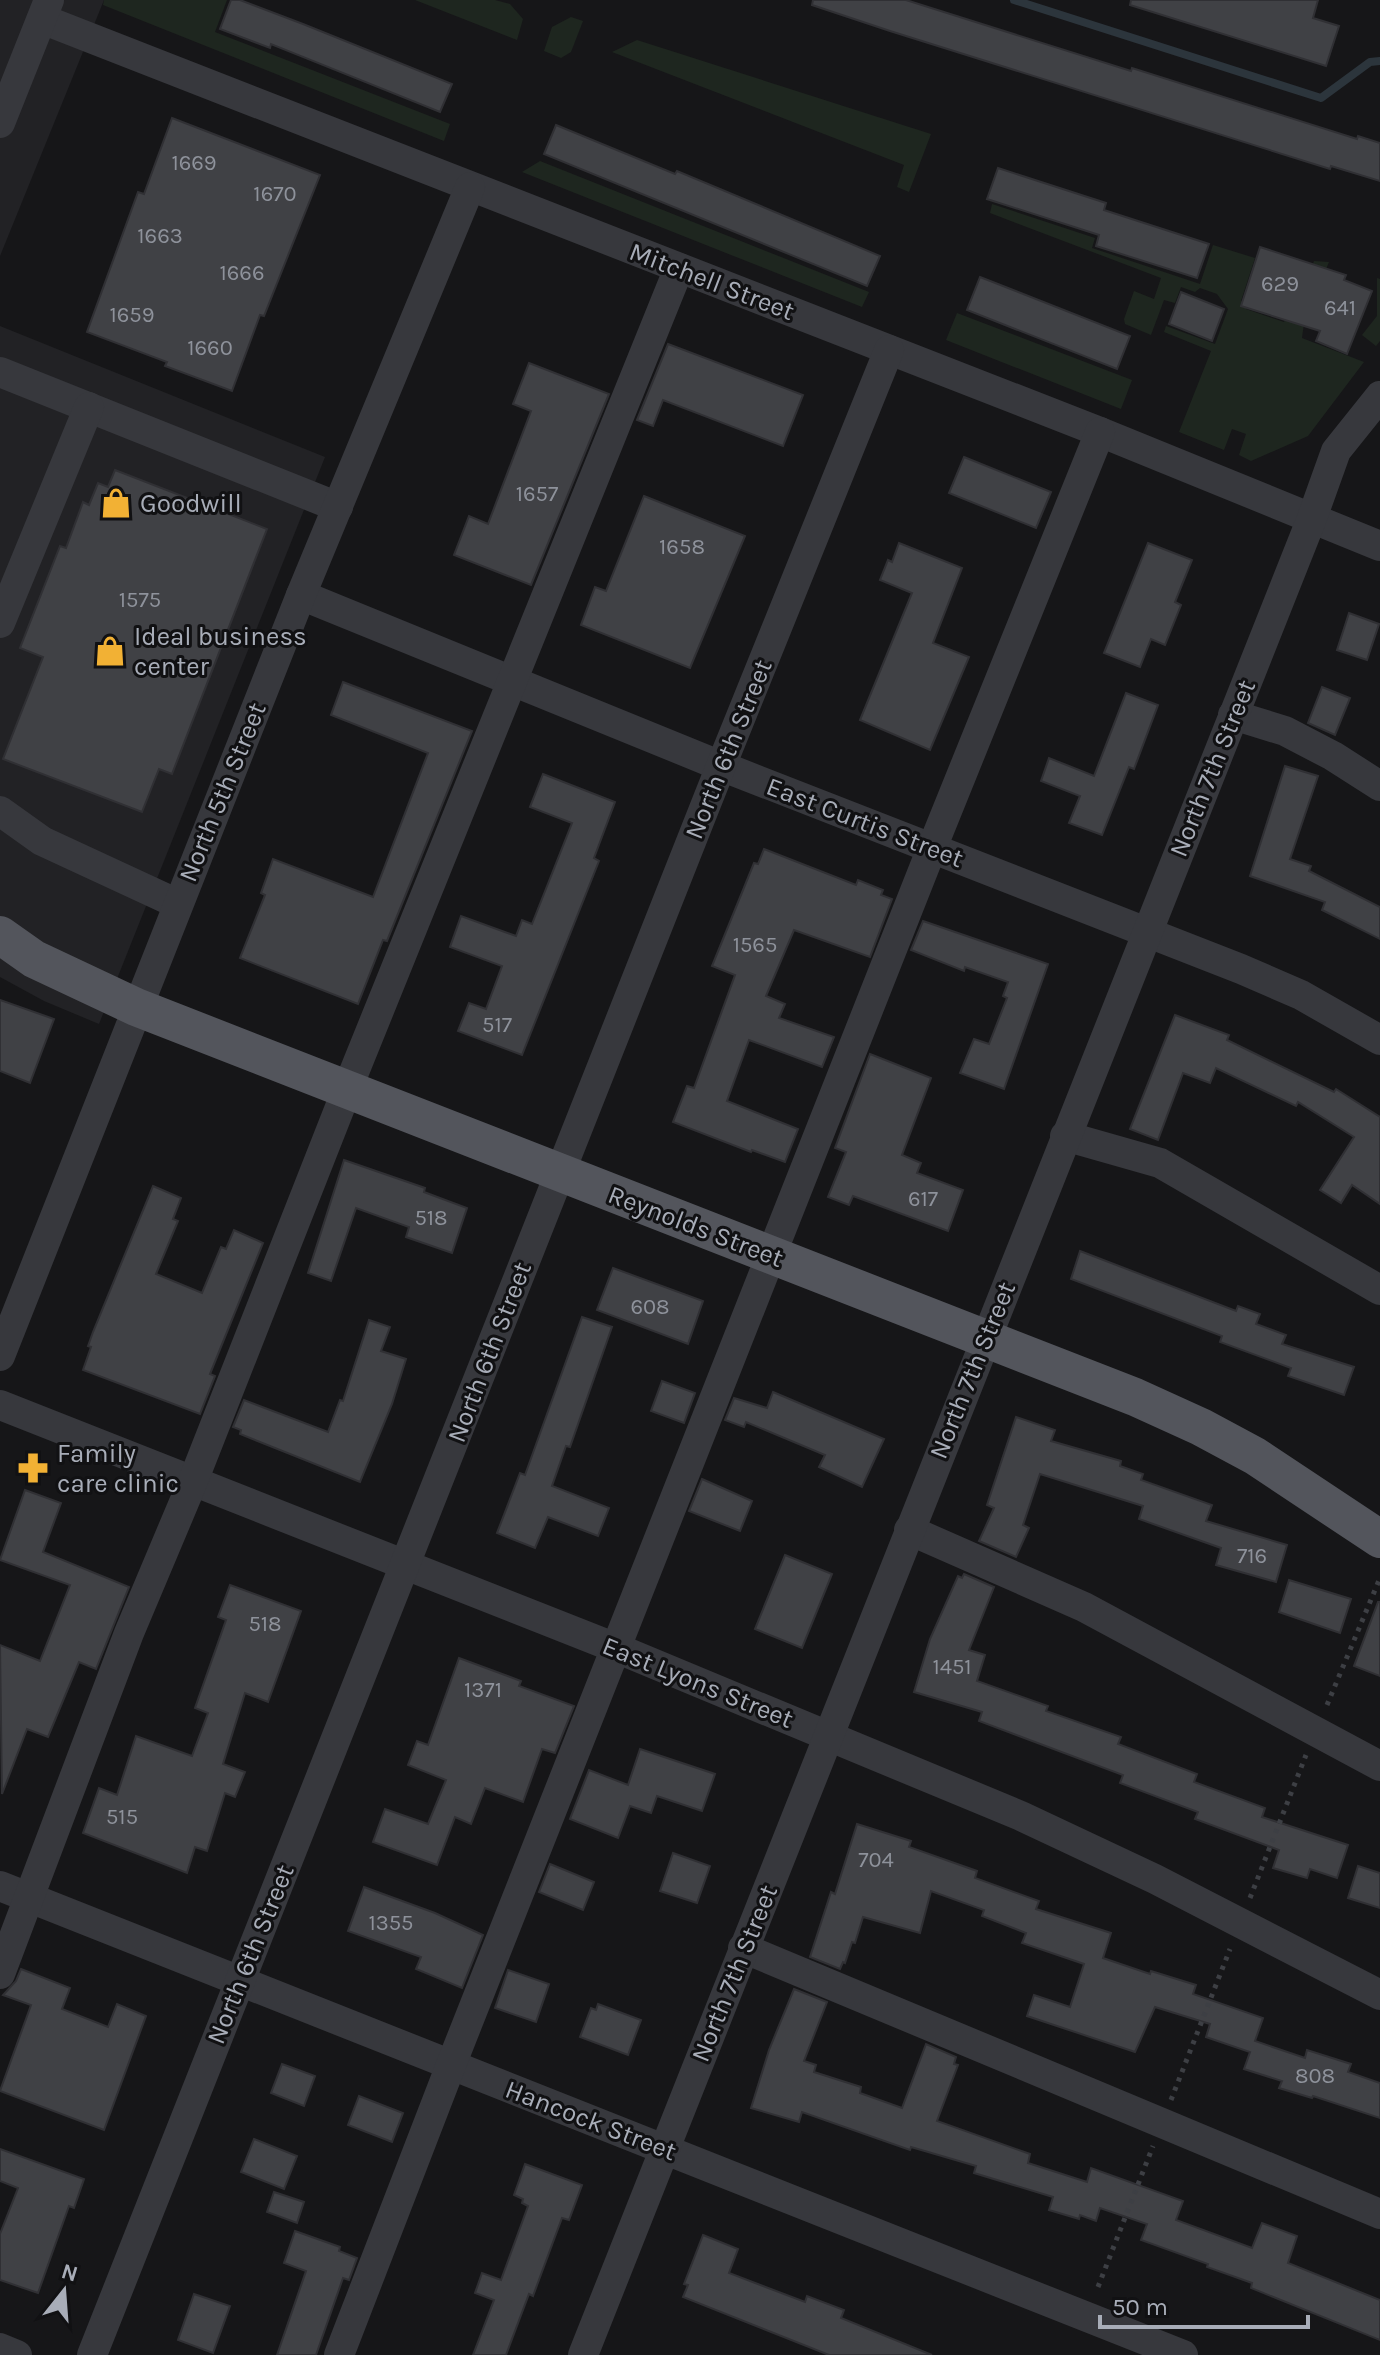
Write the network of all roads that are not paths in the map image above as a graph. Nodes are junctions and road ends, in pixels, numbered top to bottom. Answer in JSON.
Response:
{"nodes":[{"id":1,"x":46,"y":9,"type":"edge"},
{"id":2,"x":0,"y":123,"type":"edge"},
{"id":3,"x":470,"y":187,"type":"junction"},
{"id":4,"x":679,"y":268,"type":"junction"},
{"id":5,"x":889,"y":350,"type":"junction"},
{"id":6,"x":2,"y":378,"type":"edge"},
{"id":7,"x":1380,"y":396,"type":"edge"},
{"id":8,"x":89,"y":407,"type":"junction"},
{"id":9,"x":1100,"y":432,"type":"junction"},
{"id":10,"x":338,"y":507,"type":"junction"},
{"id":11,"x":1312,"y":518,"type":"junction"},
{"id":12,"x":1380,"y":546,"type":"edge"},
{"id":13,"x":301,"y":595,"type":"junction"},
{"id":14,"x":0,"y":623,"type":"edge"},
{"id":15,"x":511,"y":681,"type":"junction"},
{"id":16,"x":1233,"y":715,"type":"junction"},
{"id":17,"x":721,"y":766,"type":"junction"},
{"id":18,"x":1380,"y":786,"type":"edge"},
{"id":19,"x":0,"y":811,"type":"edge"},
{"id":20,"x":932,"y":848,"type":"junction"},
{"id":21,"x":178,"y":904,"type":"junction"},
{"id":22,"x":1146,"y":932,"type":"junction"},
{"id":23,"x":0,"y":935,"type":"edge"},
{"id":24,"x":136,"y":1007,"type":"junction"},
{"id":25,"x":1380,"y":1040,"type":"edge"},
{"id":26,"x":348,"y":1087,"type":"junction"},
{"id":27,"x":1065,"y":1136,"type":"junction"},
{"id":28,"x":560,"y":1173,"type":"junction"},
{"id":29,"x":772,"y":1256,"type":"junction"},
{"id":30,"x":1380,"y":1290,"type":"edge"},
{"id":31,"x":985,"y":1339,"type":"junction"},
{"id":32,"x":0,"y":1356,"type":"edge"},
{"id":33,"x":0,"y":1405,"type":"edge"},
{"id":34,"x":193,"y":1481,"type":"junction"},
{"id":35,"x":909,"y":1530,"type":"junction"},
{"id":36,"x":1380,"y":1539,"type":"edge"},
{"id":37,"x":406,"y":1565,"type":"junction"},
{"id":38,"x":616,"y":1648,"type":"junction"},
{"id":39,"x":829,"y":1736,"type":"junction"},
{"id":40,"x":1380,"y":1766,"type":"edge"},
{"id":41,"x":0,"y":1886,"type":"edge"},
{"id":42,"x":29,"y":1899,"type":"junction"},
{"id":43,"x":743,"y":1948,"type":"junction"},
{"id":44,"x":0,"y":1974,"type":"edge"},
{"id":45,"x":239,"y":1982,"type":"junction"},
{"id":46,"x":1380,"y":1995,"type":"edge"},
{"id":47,"x":451,"y":2065,"type":"junction"},
{"id":48,"x":664,"y":2148,"type":"junction"},
{"id":49,"x":1380,"y":2214,"type":"edge"},
{"id":50,"x":0,"y":2348,"type":"edge"},
{"id":51,"x":17,"y":2355,"type":"edge"},
{"id":52,"x":92,"y":2355,"type":"edge"},
{"id":53,"x":339,"y":2355,"type":"edge"},
{"id":54,"x":583,"y":2355,"type":"edge"},
{"id":55,"x":1183,"y":2355,"type":"edge"}],
"edges":[{"from":1,"to":2,"type":"street"},
{"from":1,"to":3,"type":"street","name":"Mitchell Street"},
{"from":3,"to":4,"type":"street","name":"Mitchell Street"},
{"from":3,"to":10,"type":"street","name":"North 5th Street"},
{"from":4,"to":5,"type":"street","name":"Mitchell Street"},
{"from":4,"to":15,"type":"street"},
{"from":5,"to":9,"type":"street","name":"Mitchell Street"},
{"from":5,"to":17,"type":"street","name":"North 6th Street"},
{"from":6,"to":8,"type":"street"},
{"from":7,"to":11,"type":"street","name":"North 7th Street"},
{"from":8,"to":10,"type":"street"},
{"from":8,"to":14,"type":"street"},
{"from":9,"to":11,"type":"street","name":"Mitchell Street"},
{"from":9,"to":20,"type":"street"},
{"from":10,"to":13,"type":"street","name":"North 5th Street"},
{"from":11,"to":12,"type":"street","name":"Mitchell Street"},
{"from":11,"to":16,"type":"street","name":"North 7th Street"},
{"from":13,"to":15,"type":"street","name":"East Curtis Street"},
{"from":13,"to":21,"type":"street","name":"North 5th Street"},
{"from":15,"to":17,"type":"street","name":"East Curtis Street"},
{"from":15,"to":26,"type":"street"},
{"from":16,"to":18,"type":"street"},
{"from":16,"to":22,"type":"street","name":"North 7th Street"},
{"from":17,"to":20,"type":"street","name":"East Curtis Street"},
{"from":17,"to":28,"type":"street","name":"North 6th Street"},
{"from":19,"to":21,"type":"street"},
{"from":20,"to":22,"type":"street","name":"East Curtis Street"},
{"from":20,"to":29,"type":"street"},
{"from":21,"to":24,"type":"street","name":"North 5th Street"},
{"from":22,"to":25,"type":"street","name":"East Curtis Street"},
{"from":22,"to":27,"type":"street","name":"North 7th Street"},
{"from":23,"to":24,"type":"main road","name":"Reynolds Street"},
{"from":24,"to":26,"type":"main road","name":"Reynolds Street"},
{"from":24,"to":32,"type":"street","name":"North 5th Street"},
{"from":26,"to":28,"type":"main road","name":"Reynolds Street"},
{"from":26,"to":34,"type":"street"},
{"from":27,"to":30,"type":"street"},
{"from":27,"to":31,"type":"street","name":"North 7th Street"},
{"from":28,"to":29,"type":"main road","name":"Reynolds Street"},
{"from":28,"to":37,"type":"street","name":"North 6th Street"},
{"from":29,"to":31,"type":"main road","name":"Reynolds Street"},
{"from":29,"to":38,"type":"street"},
{"from":31,"to":35,"type":"street","name":"North 7th Street"},
{"from":31,"to":36,"type":"main road","name":"Reynolds Street"},
{"from":33,"to":34,"type":"street","name":"East Lyons Street"},
{"from":34,"to":37,"type":"street","name":"East Lyons Street"},
{"from":34,"to":42,"type":"street"},
{"from":35,"to":39,"type":"street","name":"North 7th Street"},
{"from":35,"to":40,"type":"street"},
{"from":37,"to":38,"type":"street","name":"East Lyons Street"},
{"from":37,"to":45,"type":"street","name":"North 6th Street"},
{"from":38,"to":39,"type":"street","name":"East Lyons Street"},
{"from":38,"to":47,"type":"street"},
{"from":39,"to":43,"type":"street","name":"North 7th Street"},
{"from":39,"to":46,"type":"street","name":"East Lyons Street"},
{"from":41,"to":42,"type":"street","name":"Hancock Street"},
{"from":42,"to":44,"type":"street"},
{"from":42,"to":45,"type":"street","name":"Hancock Street"},
{"from":43,"to":48,"type":"street","name":"North 7th Street"},
{"from":43,"to":49,"type":"street"},
{"from":45,"to":47,"type":"street","name":"Hancock Street"},
{"from":45,"to":52,"type":"street","name":"North 6th Street"},
{"from":47,"to":48,"type":"street","name":"Hancock Street"},
{"from":47,"to":53,"type":"street"},
{"from":48,"to":54,"type":"street","name":"North 7th Street"},
{"from":48,"to":55,"type":"street","name":"Hancock Street"},
{"from":50,"to":51,"type":"street"}]}
